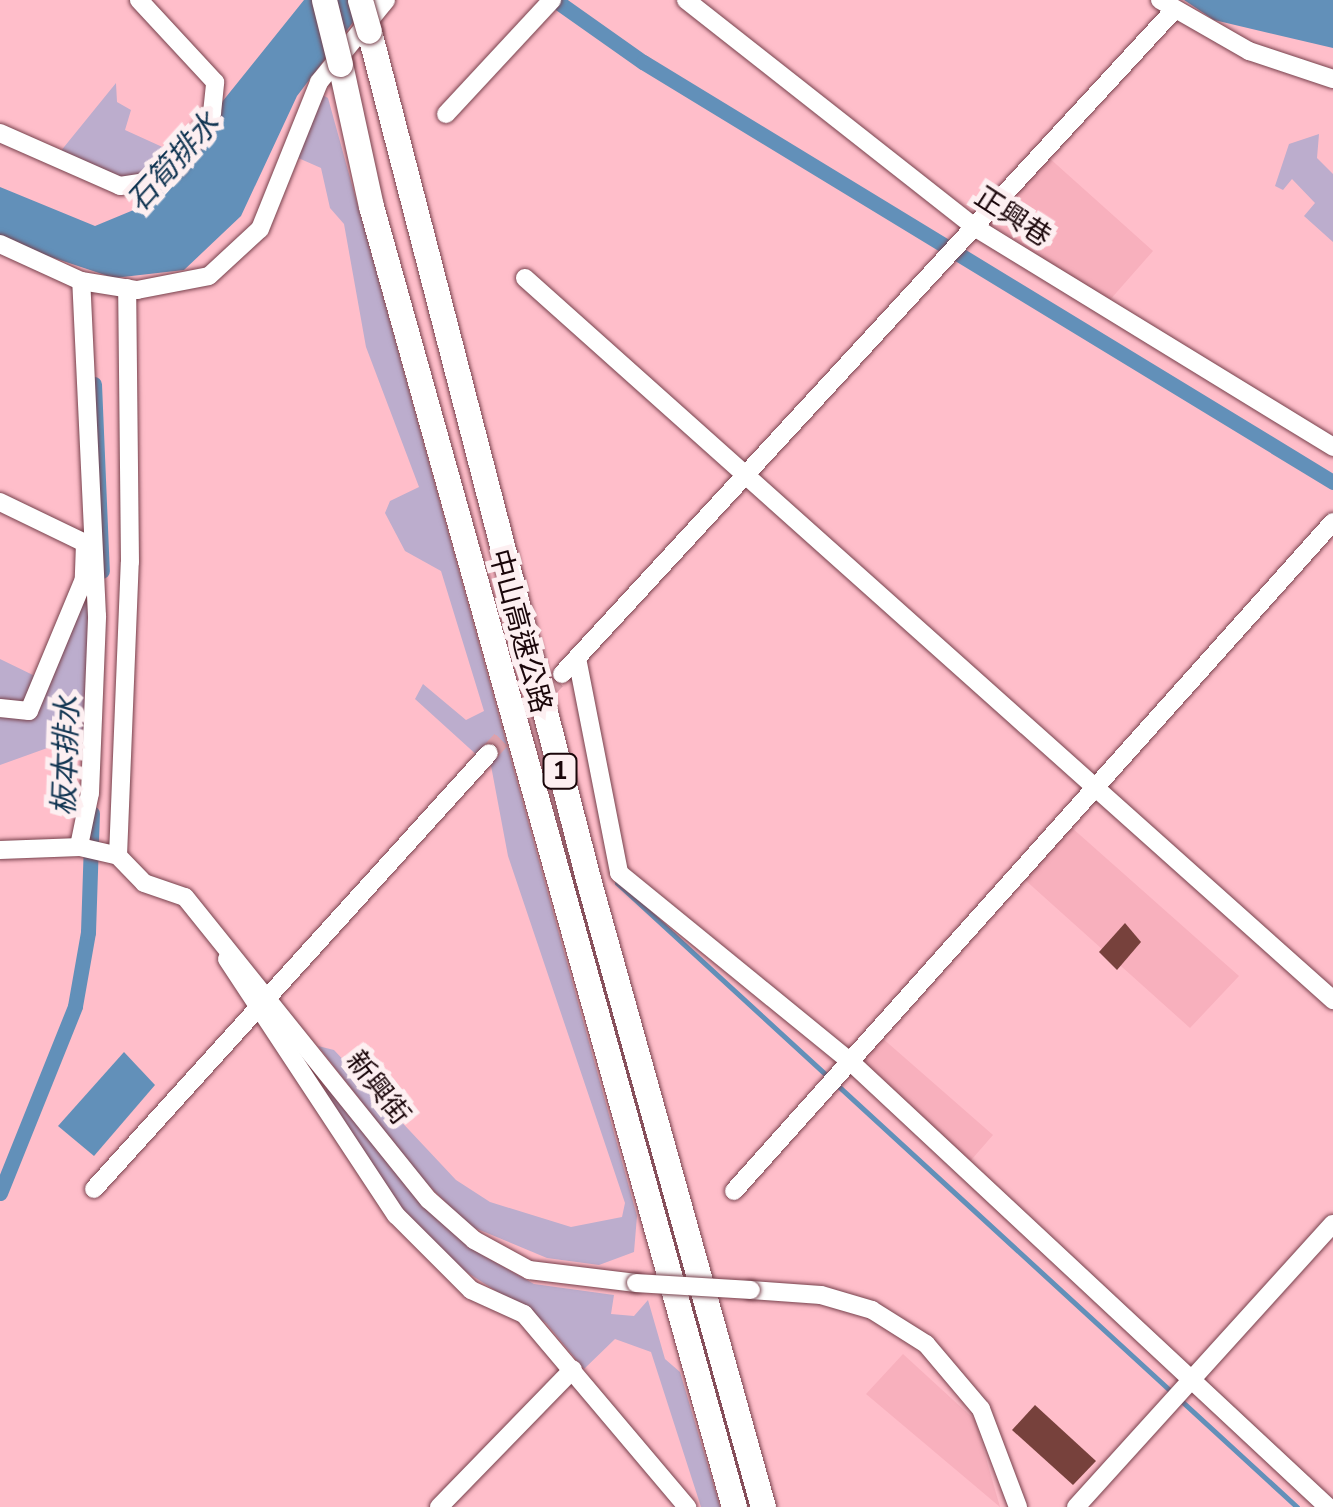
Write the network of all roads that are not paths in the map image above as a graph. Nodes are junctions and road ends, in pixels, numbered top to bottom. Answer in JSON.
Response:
{"nodes":[{"id":1,"x":139,"y":0,"type":"edge"},
{"id":2,"x":324,"y":0,"type":"edge"},
{"id":3,"x":360,"y":0,"type":"edge"},
{"id":4,"x":386,"y":0,"type":"edge"},
{"id":5,"x":686,"y":0,"type":"edge"},
{"id":6,"x":549,"y":3,"type":"edge"},
{"id":7,"x":1167,"y":5,"type":"edge"},
{"id":8,"x":1333,"y":80,"type":"edge"},
{"id":9,"x":446,"y":114,"type":"dead end"},
{"id":10,"x":0,"y":134,"type":"edge"},
{"id":11,"x":976,"y":228,"type":"junction"},
{"id":12,"x":0,"y":244,"type":"edge"},
{"id":13,"x":526,"y":278,"type":"dead end"},
{"id":14,"x":81,"y":281,"type":"junction"},
{"id":15,"x":127,"y":288,"type":"junction"},
{"id":16,"x":1333,"y":447,"type":"edge"},
{"id":17,"x":752,"y":473,"type":"junction"},
{"id":18,"x":0,"y":502,"type":"edge"},
{"id":19,"x":1333,"y":522,"type":"edge"},
{"id":20,"x":89,"y":582,"type":"junction"},
{"id":21,"x":577,"y":658,"type":"junction"},
{"id":22,"x":562,"y":674,"type":"tunnel mouth"},
{"id":23,"x":0,"y":708,"type":"edge"},
{"id":24,"x":489,"y":753,"type":"tunnel mouth"},
{"id":25,"x":1100,"y":789,"type":"junction"},
{"id":26,"x":80,"y":847,"type":"junction"},
{"id":27,"x":0,"y":850,"type":"edge"},
{"id":28,"x":118,"y":856,"type":"junction"},
{"id":29,"x":1333,"y":1000,"type":"edge"},
{"id":30,"x":265,"y":1002,"type":"junction"},
{"id":31,"x":852,"y":1064,"type":"junction"},
{"id":32,"x":94,"y":1189,"type":"dead end"},
{"id":33,"x":734,"y":1191,"type":"dead end"},
{"id":34,"x":1333,"y":1224,"type":"edge"},
{"id":35,"x":573,"y":1368,"type":"junction"},
{"id":36,"x":1194,"y":1376,"type":"junction"},
{"id":37,"x":440,"y":1507,"type":"edge"},
{"id":38,"x":687,"y":1507,"type":"edge"},
{"id":39,"x":734,"y":1507,"type":"edge"},
{"id":40,"x":763,"y":1507,"type":"edge"},
{"id":41,"x":1018,"y":1507,"type":"edge"},
{"id":42,"x":1076,"y":1507,"type":"edge"},
{"id":43,"x":1328,"y":1507,"type":"edge"}],
"edges":[{"from":1,"to":10,"type":"street"},
{"from":2,"to":39,"type":"highway","name":"中山高速公路","number":"1","bridge":true},
{"from":3,"to":40,"type":"highway","name":"中山高速公路","number":"1","bridge":true},
{"from":4,"to":15,"type":"street"},
{"from":5,"to":11,"type":"street","name":"正興巷"},
{"from":6,"to":9,"type":"street"},
{"from":7,"to":8,"type":"street"},
{"from":7,"to":11,"type":"street"},
{"from":11,"to":16,"type":"street","name":"正興巷"},
{"from":11,"to":17,"type":"street"},
{"from":12,"to":14,"type":"street"},
{"from":13,"to":17,"type":"street"},
{"from":14,"to":15,"type":"street"},
{"from":14,"to":20,"type":"street"},
{"from":15,"to":28,"type":"street"},
{"from":17,"to":21,"type":"street"},
{"from":17,"to":25,"type":"street"},
{"from":18,"to":20,"type":"street"},
{"from":19,"to":25,"type":"street"},
{"from":20,"to":23,"type":"street"},
{"from":20,"to":26,"type":"street"},
{"from":21,"to":22,"type":"street"},
{"from":21,"to":31,"type":"street"},
{"from":24,"to":30,"type":"street"},
{"from":25,"to":29,"type":"street"},
{"from":25,"to":31,"type":"street"},
{"from":26,"to":27,"type":"street"},
{"from":26,"to":28,"type":"street"},
{"from":28,"to":30,"type":"street","name":"新興街"},
{"from":30,"to":32,"type":"street"},
{"from":30,"to":35,"type":"street"},
{"from":30,"to":41,"type":"street","name":"新興街","bridge":true},
{"from":31,"to":33,"type":"street"},
{"from":31,"to":36,"type":"street"},
{"from":34,"to":36,"type":"street"},
{"from":35,"to":37,"type":"street"},
{"from":35,"to":38,"type":"street"},
{"from":36,"to":42,"type":"street"},
{"from":36,"to":43,"type":"street"}]}
